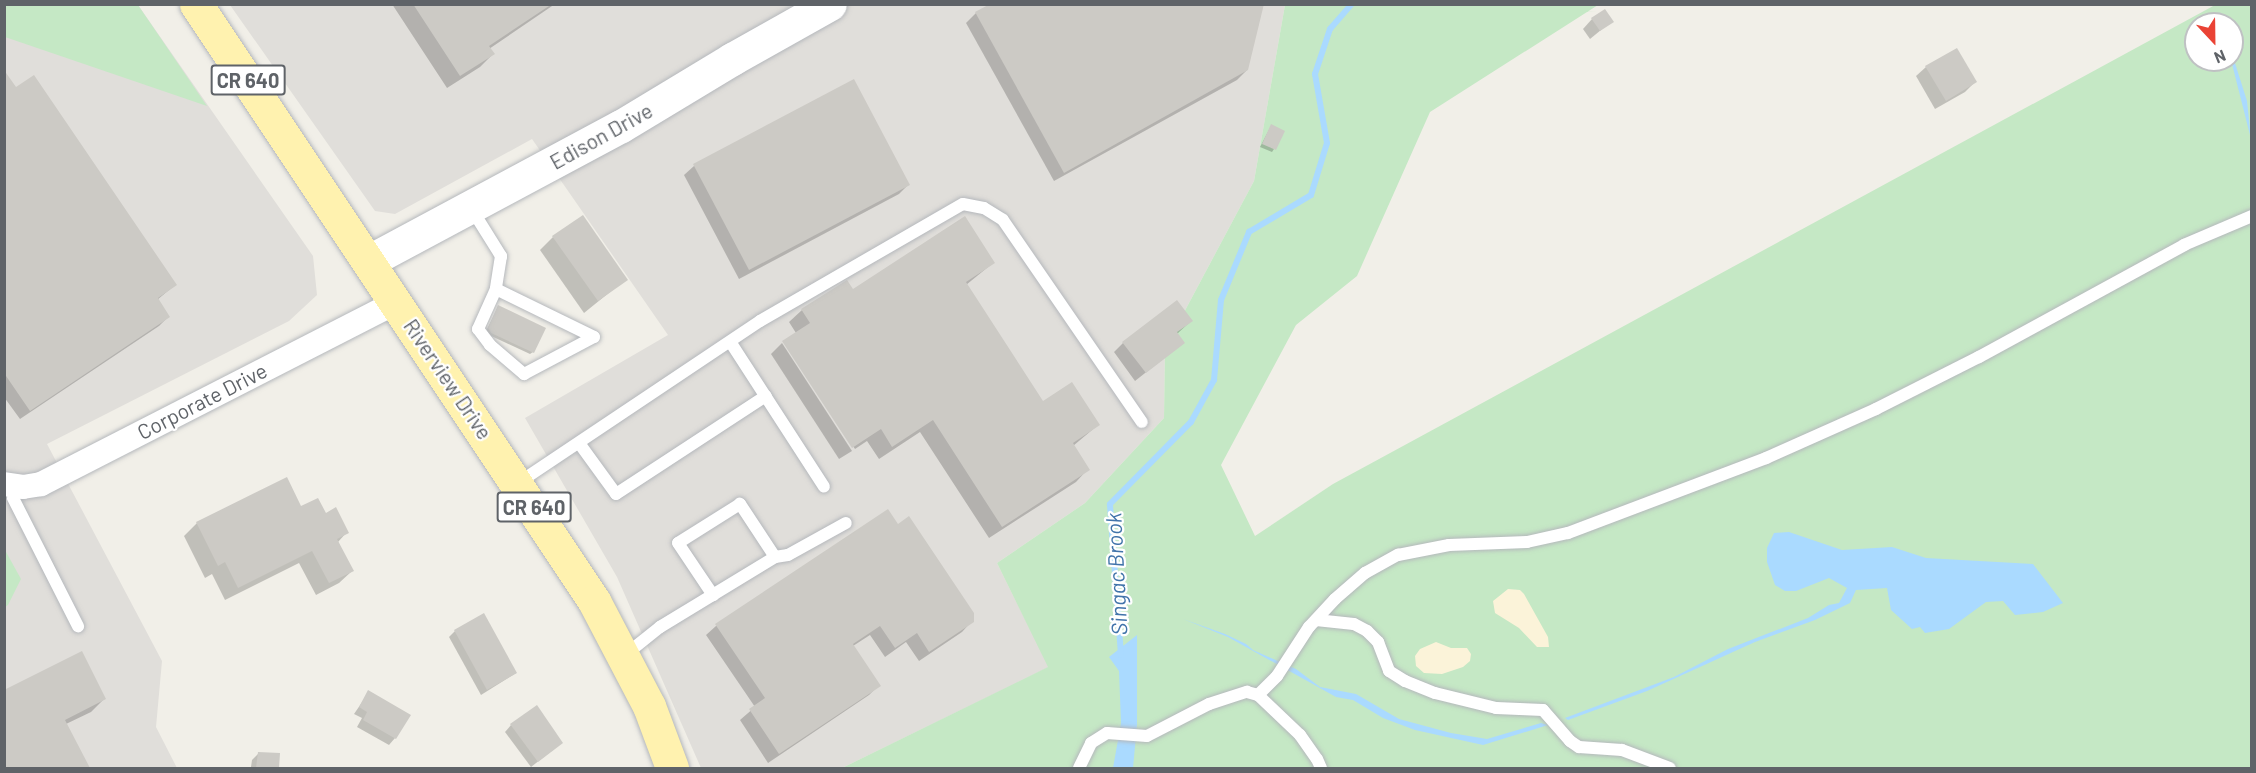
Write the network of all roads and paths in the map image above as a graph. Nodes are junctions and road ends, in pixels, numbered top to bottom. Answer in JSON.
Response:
{"nodes":[{"id":1,"x":196,"y":4,"type":"edge"},
{"id":2,"x":830,"y":4,"type":"edge"},
{"id":3,"x":471,"y":207,"type":"junction"},
{"id":4,"x":2252,"y":216,"type":"edge"},
{"id":5,"x":369,"y":261,"type":"junction"},
{"id":6,"x":496,"y":289,"type":"junction"},
{"id":7,"x":396,"y":302,"type":"junction"},
{"id":8,"x":731,"y":343,"type":"junction"},
{"id":9,"x":765,"y":396,"type":"junction"},
{"id":10,"x":1142,"y":422,"type":"dead end"},
{"id":11,"x":579,"y":443,"type":"junction"},
{"id":12,"x":518,"y":483,"type":"junction"},
{"id":13,"x":824,"y":487,"type":"dead end"},
{"id":14,"x":7,"y":495,"type":"edge"},
{"id":15,"x":846,"y":523,"type":"dead end"},
{"id":16,"x":776,"y":557,"type":"junction"},
{"id":17,"x":713,"y":595,"type":"junction"},
{"id":18,"x":1316,"y":620,"type":"junction"},
{"id":19,"x":78,"y":626,"type":"dead end"},
{"id":20,"x":625,"y":655,"type":"junction"},
{"id":21,"x":1258,"y":696,"type":"junction"},
{"id":22,"x":672,"y":768,"type":"edge"},
{"id":23,"x":1079,"y":768,"type":"edge"},
{"id":24,"x":1321,"y":768,"type":"edge"},
{"id":25,"x":1670,"y":768,"type":"edge"}],
"edges":[{"from":1,"to":5,"type":"main road","name":"Riverview Drive","number":"CR 640"},
{"from":2,"to":3,"type":"main road","name":"Edison Drive"},
{"from":3,"to":5,"type":"main road","name":"Edison Drive"},
{"from":3,"to":6,"type":"lane"},
{"from":4,"to":18,"type":"lane"},
{"from":5,"to":7,"type":"main road","name":"Riverview Drive","number":"CR 640"},
{"from":6,"to":6,"type":"lane"},
{"from":7,"to":12,"type":"main road","name":"Riverview Drive","number":"CR 640"},
{"from":7,"to":14,"type":"street","name":"Corporate Drive"},
{"from":8,"to":9,"type":"lane"},
{"from":8,"to":10,"type":"lane"},
{"from":8,"to":11,"type":"lane"},
{"from":9,"to":11,"type":"lane"},
{"from":9,"to":13,"type":"lane"},
{"from":11,"to":12,"type":"lane"},
{"from":12,"to":20,"type":"main road","name":"Riverview Drive","number":"CR 640"},
{"from":14,"to":19,"type":"lane"},
{"from":15,"to":16,"type":"lane"},
{"from":16,"to":17,"type":"lane"},
{"from":16,"to":17,"type":"lane"},
{"from":17,"to":20,"type":"lane"},
{"from":18,"to":21,"type":"lane"},
{"from":18,"to":25,"type":"lane"},
{"from":20,"to":22,"type":"main road","name":"Riverview Drive","number":"CR 640"},
{"from":21,"to":23,"type":"lane"},
{"from":21,"to":24,"type":"lane"}]}
